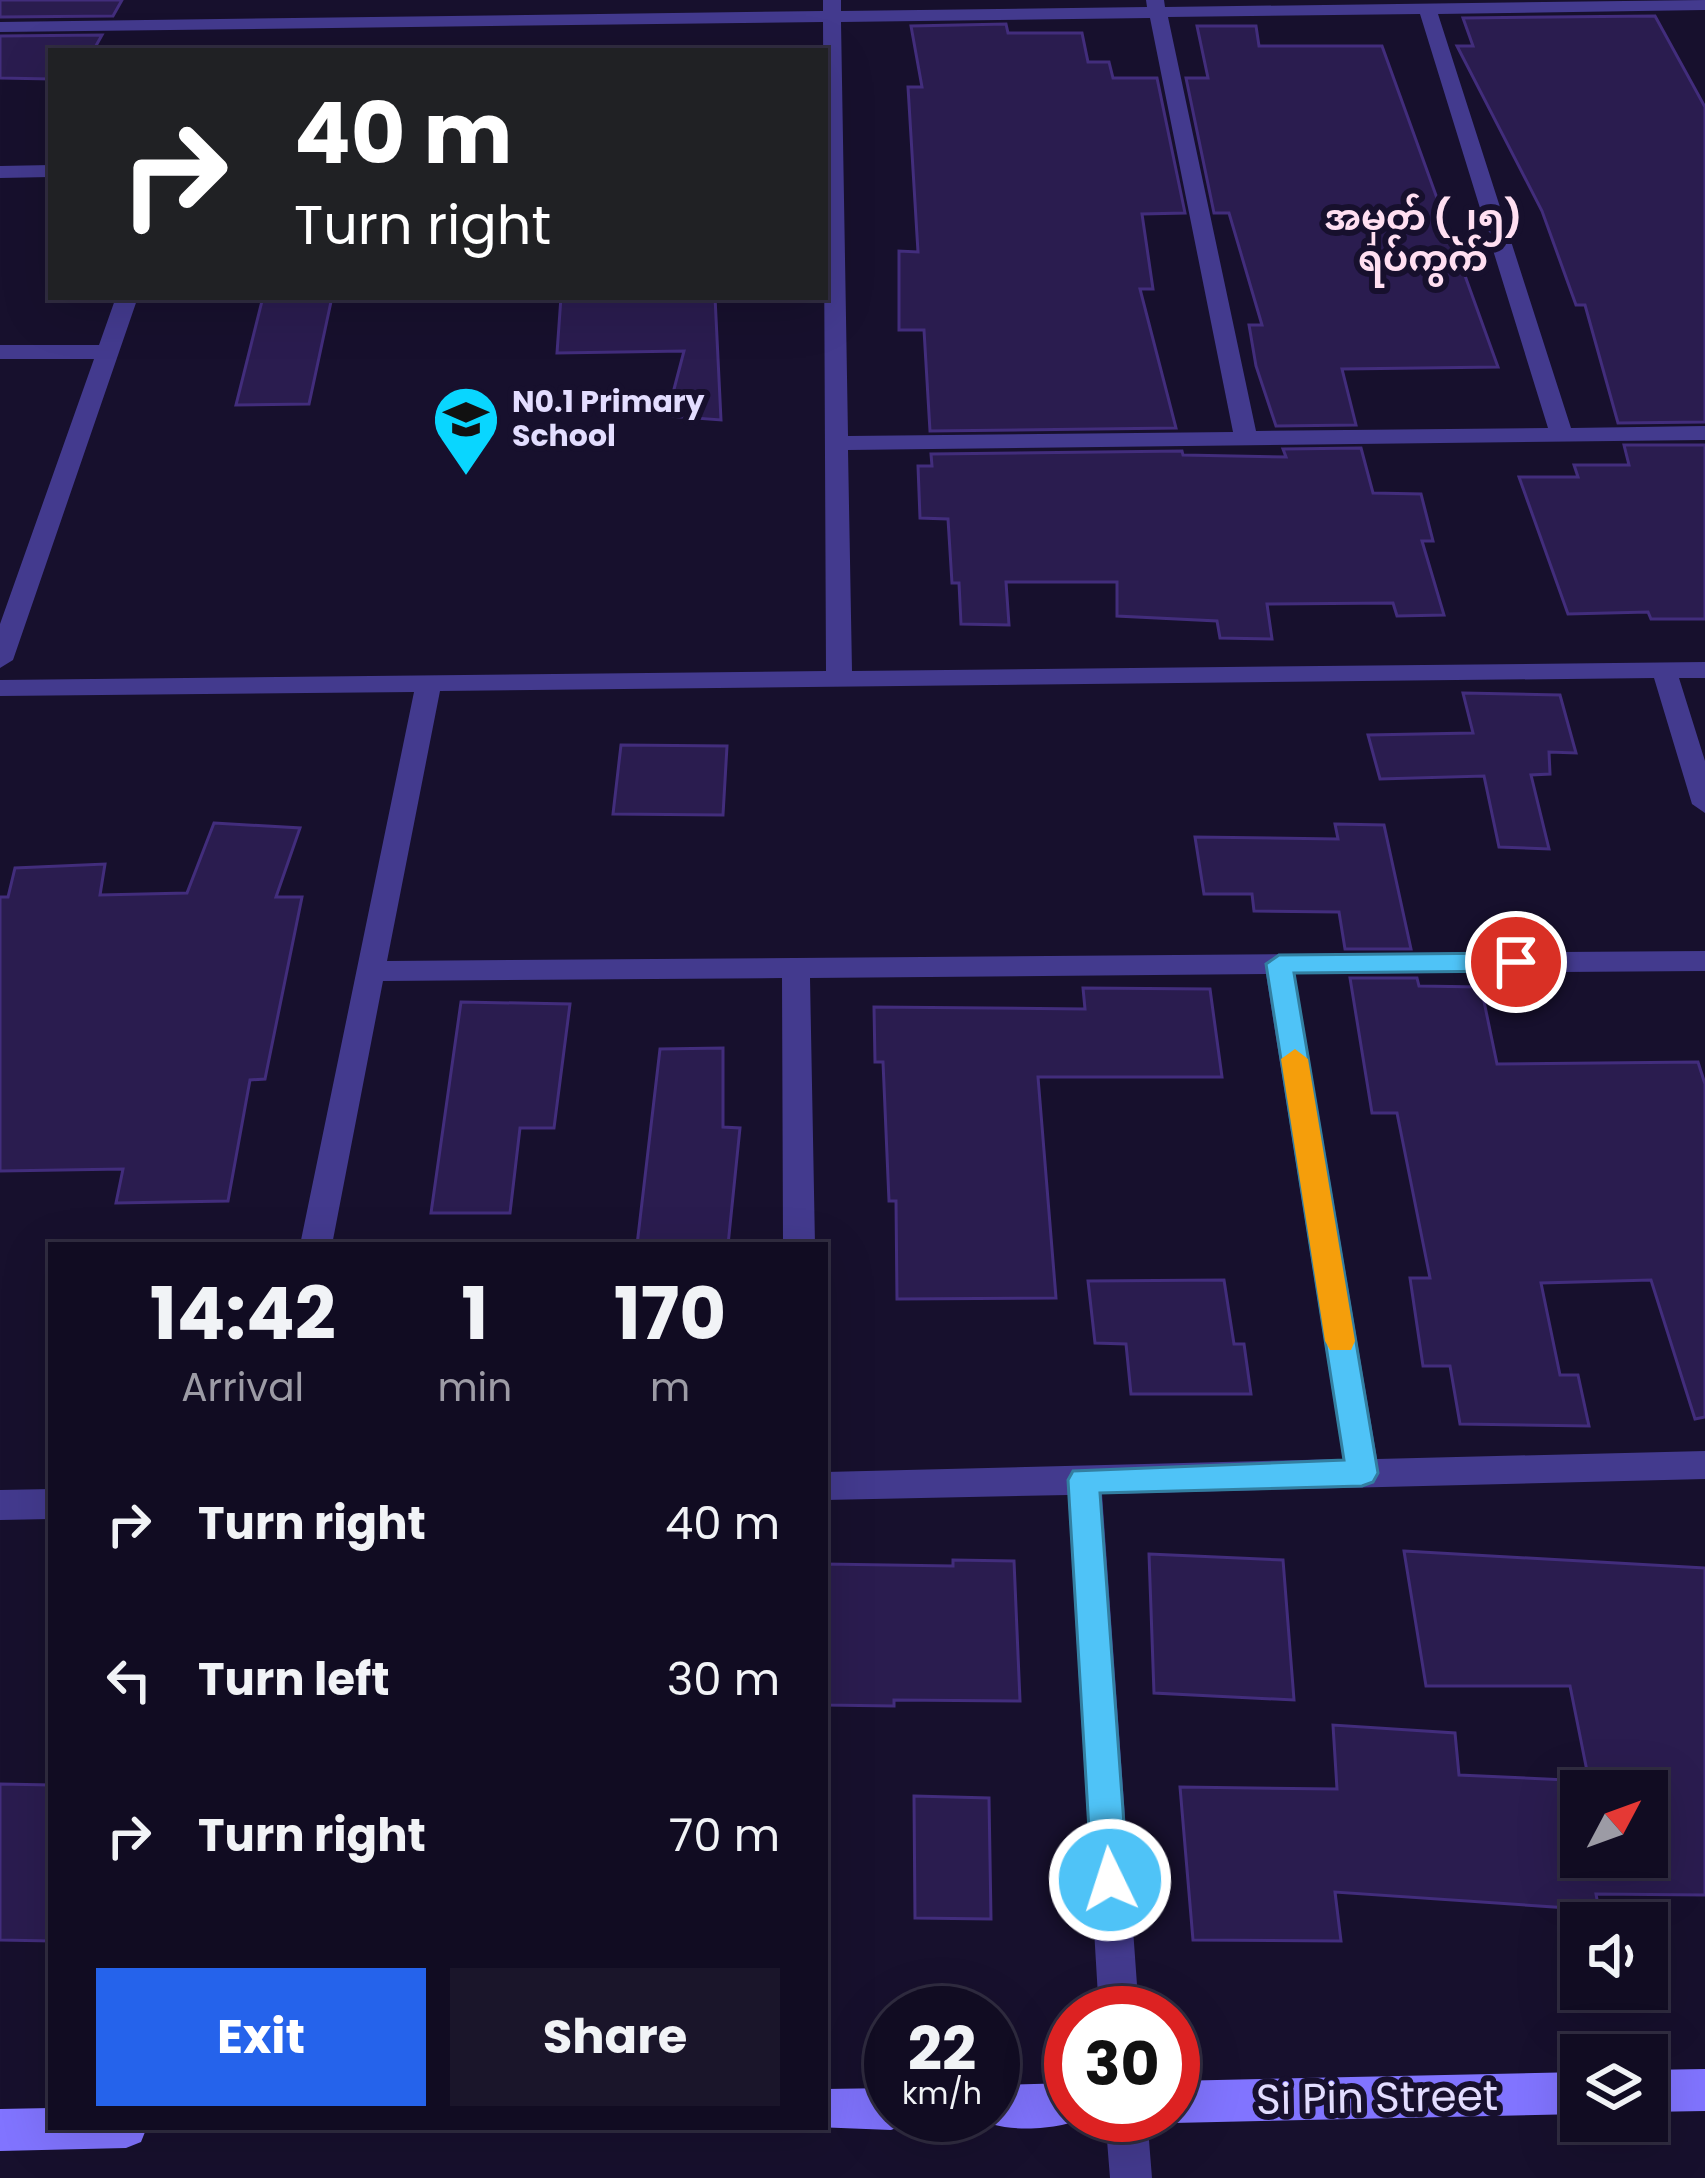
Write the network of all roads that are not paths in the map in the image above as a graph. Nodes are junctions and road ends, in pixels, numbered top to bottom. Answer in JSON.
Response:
{"nodes":[{"id":1,"x":267,"y":0,"type":"edge"},
{"id":2,"x":520,"y":0,"type":"edge"},
{"id":3,"x":1427,"y":4,"type":"edge"},
{"id":4,"x":1705,"y":5,"type":"edge"},
{"id":5,"x":1156,"y":6,"type":"edge"},
{"id":6,"x":832,"y":8,"type":"edge"},
{"id":7,"x":516,"y":21,"type":"junction"},
{"id":8,"x":260,"y":25,"type":"junction"},
{"id":9,"x":0,"y":27,"type":"edge"},
{"id":10,"x":830,"y":157,"type":"edge"},
{"id":11,"x":48,"y":171,"type":"edge"},
{"id":12,"x":0,"y":172,"type":"edge"},
{"id":13,"x":127,"y":300,"type":"edge"},
{"id":14,"x":0,"y":352,"type":"edge"},
{"id":15,"x":107,"y":352,"type":"junction"},
{"id":16,"x":1705,"y":434,"type":"edge"},
{"id":17,"x":1562,"y":436,"type":"junction"},
{"id":18,"x":1246,"y":438,"type":"junction"},
{"id":19,"x":837,"y":443,"type":"junction"},
{"id":20,"x":0,"y":660,"type":"edge"},
{"id":21,"x":1664,"y":670,"type":"junction"},
{"id":22,"x":1705,"y":670,"type":"edge"},
{"id":23,"x":838,"y":679,"type":"junction"},
{"id":24,"x":428,"y":683,"type":"junction"},
{"id":25,"x":0,"y":688,"type":"edge"},
{"id":26,"x":1705,"y":803,"type":"edge"},
{"id":27,"x":1705,"y":961,"type":"edge"},
{"id":28,"x":1279,"y":964,"type":"junction"},
{"id":29,"x":796,"y":968,"type":"junction"},
{"id":30,"x":371,"y":971,"type":"junction"},
{"id":31,"x":317,"y":1242,"type":"edge"},
{"id":32,"x":799,"y":1242,"type":"edge"},
{"id":33,"x":1705,"y":1465,"type":"edge"},
{"id":34,"x":1362,"y":1473,"type":"junction"},
{"id":35,"x":1084,"y":1480,"type":"junction"},
{"id":36,"x":828,"y":1486,"type":"edge"},
{"id":37,"x":48,"y":1504,"type":"edge"},
{"id":38,"x":0,"y":1505,"type":"edge"},
{"id":39,"x":1117,"y":1986,"type":"edge"},
{"id":40,"x":1705,"y":2090,"type":"edge"},
{"id":41,"x":1668,"y":2091,"type":"edge"},
{"id":42,"x":1560,"y":2093,"type":"edge"},
{"id":43,"x":1200,"y":2101,"type":"edge"},
{"id":44,"x":864,"y":2109,"type":"edge"},
{"id":45,"x":828,"y":2110,"type":"edge"},
{"id":46,"x":48,"y":2129,"type":"edge"},
{"id":47,"x":0,"y":2130,"type":"edge"},
{"id":48,"x":1129,"y":2142,"type":"edge"},
{"id":49,"x":1132,"y":2178,"type":"edge"}],
"edges":[{"from":1,"to":8,"type":"street"},
{"from":2,"to":7,"type":"street"},
{"from":3,"to":4,"type":"street"},
{"from":3,"to":5,"type":"street"},
{"from":3,"to":17,"type":"street"},
{"from":5,"to":6,"type":"street"},
{"from":5,"to":18,"type":"street"},
{"from":6,"to":7,"type":"street"},
{"from":6,"to":10,"type":"street"},
{"from":7,"to":8,"type":"street"},
{"from":8,"to":9,"type":"street"},
{"from":10,"to":19,"type":"street"},
{"from":11,"to":12,"type":"street"},
{"from":13,"to":15,"type":"street"},
{"from":14,"to":15,"type":"street"},
{"from":15,"to":20,"type":"street"},
{"from":16,"to":17,"type":"street"},
{"from":17,"to":18,"type":"street"},
{"from":18,"to":19,"type":"street"},
{"from":19,"to":23,"type":"street"},
{"from":21,"to":22,"type":"street"},
{"from":21,"to":23,"type":"street"},
{"from":21,"to":26,"type":"street"},
{"from":23,"to":24,"type":"street"},
{"from":24,"to":25,"type":"street"},
{"from":24,"to":30,"type":"street"},
{"from":27,"to":28,"type":"street"},
{"from":28,"to":29,"type":"street"},
{"from":28,"to":34,"type":"street"},
{"from":29,"to":30,"type":"street"},
{"from":29,"to":32,"type":"street"},
{"from":30,"to":31,"type":"street"},
{"from":33,"to":34,"type":"street"},
{"from":34,"to":35,"type":"street"},
{"from":35,"to":36,"type":"street"},
{"from":35,"to":39,"type":"street"},
{"from":37,"to":38,"type":"street"},
{"from":40,"to":41,"type":"street"},
{"from":42,"to":43,"type":"street","name":"Si Pin Street"},
{"from":44,"to":45,"type":"street"},
{"from":46,"to":47,"type":"street"},
{"from":48,"to":49,"type":"street"}]}
